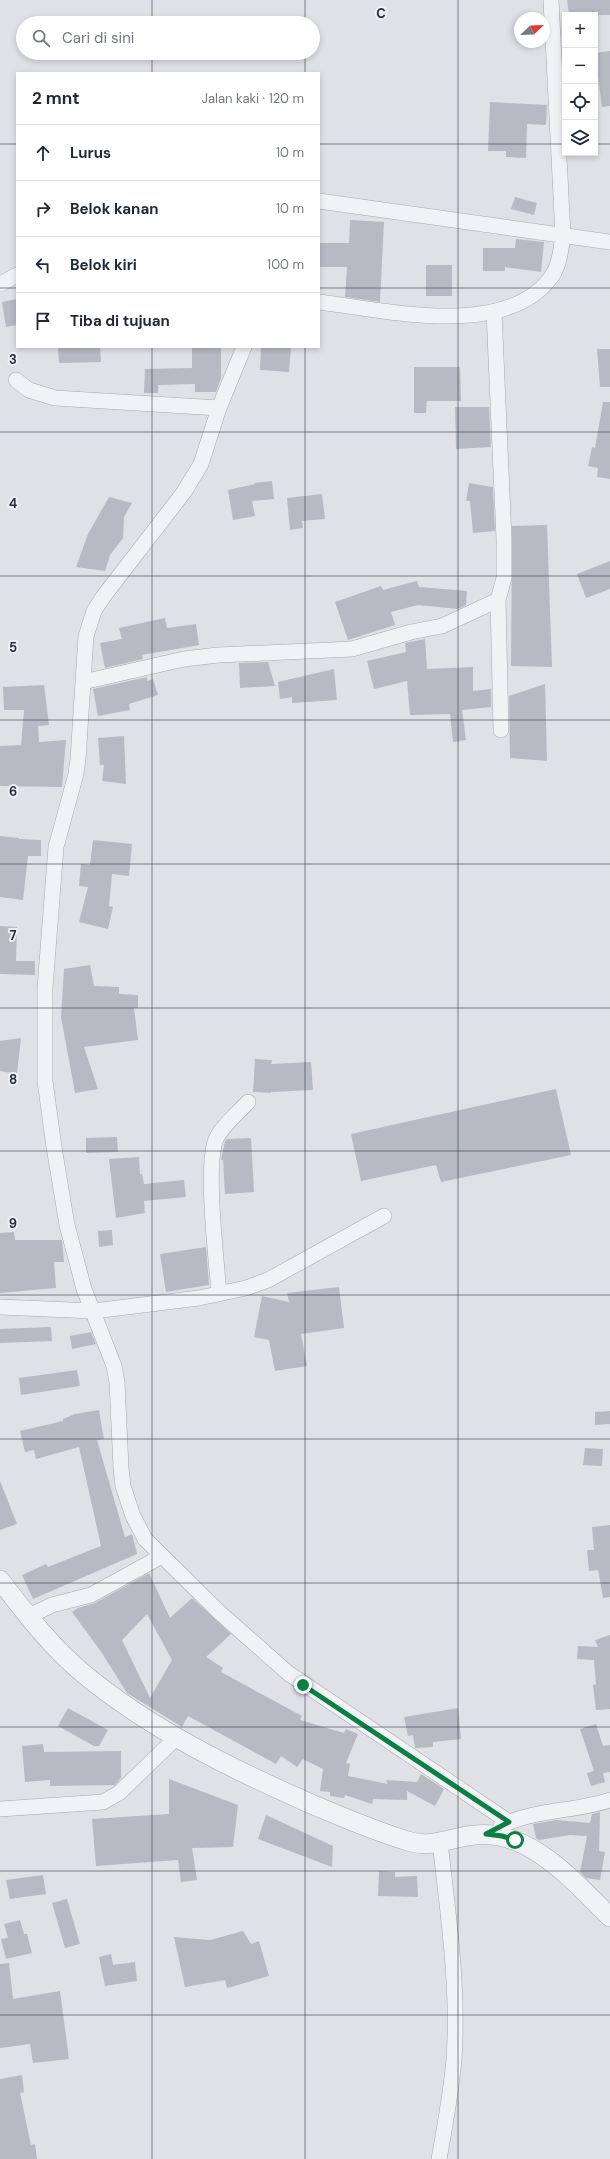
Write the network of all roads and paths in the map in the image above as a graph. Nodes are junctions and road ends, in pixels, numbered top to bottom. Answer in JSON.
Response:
{"nodes":[{"id":1,"x":551,"y":0,"type":"edge"},
{"id":2,"x":320,"y":201,"type":"edge"},
{"id":3,"x":563,"y":235,"type":"junction"},
{"id":4,"x":610,"y":242,"type":"edge"},
{"id":5,"x":16,"y":276,"type":"edge"},
{"id":6,"x":0,"y":284,"type":"edge"},
{"id":7,"x":320,"y":302,"type":"edge"},
{"id":8,"x":494,"y":312,"type":"junction"},
{"id":9,"x":244,"y":348,"type":"edge"},
{"id":10,"x":16,"y":380,"type":"dead end"},
{"id":11,"x":220,"y":408,"type":"junction"},
{"id":12,"x":498,"y":600,"type":"junction"},
{"id":13,"x":83,"y":682,"type":"junction"},
{"id":14,"x":501,"y":730,"type":"dead end"},
{"id":15,"x":248,"y":1102,"type":"dead end"},
{"id":16,"x":384,"y":1216,"type":"dead end"},
{"id":17,"x":219,"y":1294,"type":"junction"},
{"id":18,"x":0,"y":1307,"type":"edge"},
{"id":19,"x":94,"y":1311,"type":"junction"},
{"id":20,"x":162,"y":1556,"type":"junction"},
{"id":21,"x":0,"y":1580,"type":"edge"},
{"id":22,"x":29,"y":1616,"type":"junction"},
{"id":23,"x":176,"y":1738,"type":"junction"},
{"id":24,"x":610,"y":1800,"type":"edge"},
{"id":25,"x":0,"y":1809,"type":"edge"},
{"id":26,"x":509,"y":1822,"type":"junction"},
{"id":27,"x":486,"y":1834,"type":"junction"},
{"id":28,"x":440,"y":1842,"type":"junction"},
{"id":29,"x":610,"y":1917,"type":"edge"},
{"id":30,"x":439,"y":2159,"type":"edge"}],
"edges":[{"from":1,"to":3,"type":"street"},
{"from":2,"to":3,"type":"street"},
{"from":3,"to":4,"type":"street"},
{"from":3,"to":8,"type":"street"},
{"from":5,"to":6,"type":"street"},
{"from":7,"to":8,"type":"street"},
{"from":8,"to":12,"type":"street"},
{"from":9,"to":11,"type":"street"},
{"from":10,"to":11,"type":"street"},
{"from":11,"to":13,"type":"street"},
{"from":12,"to":13,"type":"street"},
{"from":12,"to":14,"type":"street"},
{"from":13,"to":19,"type":"street"},
{"from":15,"to":17,"type":"street"},
{"from":16,"to":17,"type":"street"},
{"from":17,"to":19,"type":"street"},
{"from":18,"to":19,"type":"street"},
{"from":19,"to":20,"type":"street"},
{"from":20,"to":22,"type":"street"},
{"from":20,"to":26,"type":"street"},
{"from":21,"to":22,"type":"street"},
{"from":22,"to":23,"type":"street"},
{"from":23,"to":25,"type":"street"},
{"from":23,"to":28,"type":"street"},
{"from":24,"to":26,"type":"street"},
{"from":26,"to":27,"type":"street"},
{"from":27,"to":28,"type":"street"},
{"from":27,"to":29,"type":"street"},
{"from":28,"to":30,"type":"street"}]}
